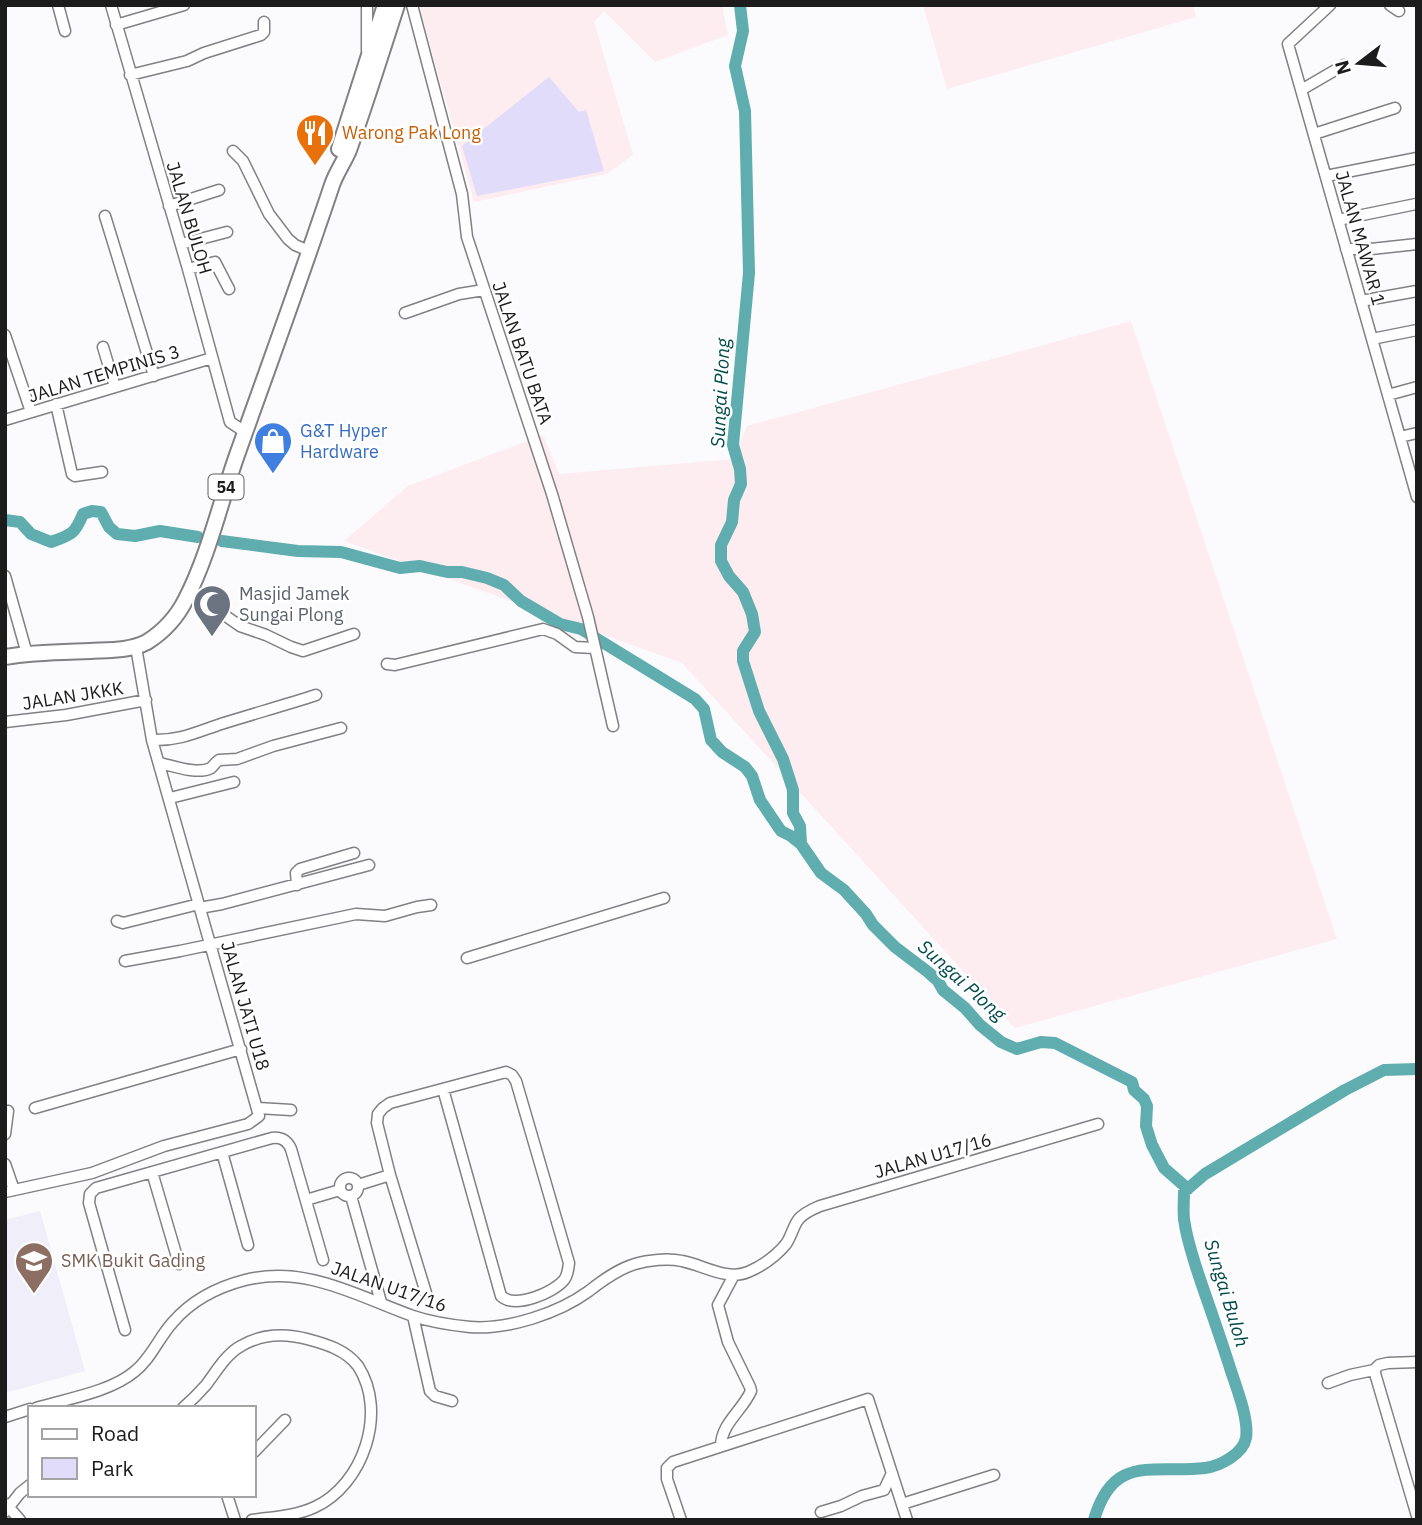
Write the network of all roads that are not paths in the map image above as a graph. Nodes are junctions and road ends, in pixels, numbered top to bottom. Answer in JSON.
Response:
{"nodes":[{"id":1,"x":58,"y":5,"type":"edge"},
{"id":2,"x":111,"y":5,"type":"edge"},
{"id":3,"x":184,"y":5,"type":"edge"},
{"id":4,"x":367,"y":5,"type":"edge"},
{"id":5,"x":392,"y":6,"type":"edge"},
{"id":6,"x":1327,"y":6,"type":"edge"},
{"id":7,"x":412,"y":9,"type":"edge"},
{"id":8,"x":264,"y":22,"type":"dead end"},
{"id":9,"x":116,"y":25,"type":"junction"},
{"id":10,"x":65,"y":31,"type":"dead end"},
{"id":11,"x":368,"y":58,"type":"junction"},
{"id":12,"x":1344,"y":65,"type":"dead end"},
{"id":13,"x":131,"y":75,"type":"junction"},
{"id":14,"x":1301,"y":90,"type":"junction"},
{"id":15,"x":1395,"y":108,"type":"dead end"},
{"id":16,"x":1314,"y":134,"type":"junction"},
{"id":17,"x":233,"y":151,"type":"dead end"},
{"id":18,"x":1417,"y":158,"type":"edge"},
{"id":19,"x":337,"y":172,"type":"junction"},
{"id":20,"x":1326,"y":176,"type":"junction"},
{"id":21,"x":219,"y":190,"type":"dead end"},
{"id":22,"x":1416,"y":204,"type":"edge"},
{"id":23,"x":169,"y":206,"type":"junction"},
{"id":24,"x":105,"y":216,"type":"dead end"},
{"id":25,"x":1338,"y":220,"type":"junction"},
{"id":26,"x":227,"y":232,"type":"dead end"},
{"id":27,"x":181,"y":244,"type":"junction"},
{"id":28,"x":1417,"y":244,"type":"edge"},
{"id":29,"x":1346,"y":249,"type":"junction"},
{"id":30,"x":309,"y":251,"type":"junction"},
{"id":31,"x":188,"y":269,"type":"junction"},
{"id":32,"x":229,"y":289,"type":"dead end"},
{"id":33,"x":484,"y":290,"type":"junction"},
{"id":34,"x":1417,"y":290,"type":"edge"},
{"id":35,"x":1361,"y":301,"type":"junction"},
{"id":36,"x":405,"y":313,"type":"dead end"},
{"id":37,"x":1417,"y":330,"type":"edge"},
{"id":38,"x":5,"y":335,"type":"edge"},
{"id":39,"x":1372,"y":339,"type":"junction"},
{"id":40,"x":103,"y":347,"type":"dead end"},
{"id":41,"x":212,"y":358,"type":"junction"},
{"id":42,"x":154,"y":376,"type":"junction"},
{"id":43,"x":115,"y":387,"type":"junction"},
{"id":44,"x":1417,"y":387,"type":"edge"},
{"id":45,"x":1388,"y":395,"type":"junction"},
{"id":46,"x":56,"y":404,"type":"junction"},
{"id":47,"x":31,"y":412,"type":"junction"},
{"id":48,"x":5,"y":420,"type":"edge"},
{"id":49,"x":245,"y":432,"type":"junction"},
{"id":50,"x":1417,"y":433,"type":"edge"},
{"id":51,"x":1400,"y":436,"type":"junction"},
{"id":52,"x":102,"y":472,"type":"dead end"},
{"id":53,"x":1417,"y":497,"type":"edge"},
{"id":54,"x":5,"y":576,"type":"edge"},
{"id":55,"x":190,"y":591,"type":"junction"},
{"id":56,"x":354,"y":634,"type":"dead end"},
{"id":57,"x":136,"y":646,"type":"junction"},
{"id":58,"x":594,"y":648,"type":"junction"},
{"id":59,"x":27,"y":654,"type":"junction"},
{"id":60,"x":5,"y":657,"type":"edge"},
{"id":61,"x":387,"y":664,"type":"dead end"},
{"id":62,"x":316,"y":695,"type":"dead end"},
{"id":63,"x":146,"y":700,"type":"junction"},
{"id":64,"x":5,"y":722,"type":"edge"},
{"id":65,"x":613,"y":726,"type":"dead end"},
{"id":66,"x":341,"y":728,"type":"dead end"},
{"id":67,"x":152,"y":740,"type":"junction"},
{"id":68,"x":160,"y":763,"type":"junction"},
{"id":69,"x":234,"y":782,"type":"dead end"},
{"id":70,"x":170,"y":798,"type":"junction"},
{"id":71,"x":354,"y":853,"type":"dead end"},
{"id":72,"x":369,"y":865,"type":"dead end"},
{"id":73,"x":297,"y":885,"type":"junction"},
{"id":74,"x":664,"y":898,"type":"dead end"},
{"id":75,"x":431,"y":905,"type":"dead end"},
{"id":76,"x":200,"y":906,"type":"junction"},
{"id":77,"x":117,"y":921,"type":"dead end"},
{"id":78,"x":211,"y":944,"type":"junction"},
{"id":79,"x":467,"y":958,"type":"dead end"},
{"id":80,"x":125,"y":961,"type":"dead end"},
{"id":81,"x":241,"y":1049,"type":"junction"},
{"id":82,"x":443,"y":1089,"type":"junction"},
{"id":83,"x":35,"y":1108,"type":"dead end"},
{"id":84,"x":258,"y":1108,"type":"junction"},
{"id":85,"x":291,"y":1110,"type":"dead end"},
{"id":86,"x":8,"y":1111,"type":"dead end"},
{"id":87,"x":1098,"y":1124,"type":"dead end"},
{"id":88,"x":5,"y":1134,"type":"edge"},
{"id":89,"x":222,"y":1152,"type":"junction"},
{"id":90,"x":5,"y":1164,"type":"edge"},
{"id":91,"x":152,"y":1172,"type":"junction"},
{"id":92,"x":390,"y":1175,"type":"junction"},
{"id":93,"x":358,"y":1185,"type":"junction"},
{"id":94,"x":340,"y":1190,"type":"junction"},
{"id":95,"x":10,"y":1191,"type":"edge"},
{"id":96,"x":351,"y":1196,"type":"junction"},
{"id":97,"x":306,"y":1200,"type":"junction"},
{"id":98,"x":248,"y":1245,"type":"dead end"},
{"id":99,"x":323,"y":1260,"type":"dead end"},
{"id":100,"x":179,"y":1265,"type":"dead end"},
{"id":101,"x":734,"y":1275,"type":"junction"},
{"id":102,"x":426,"y":1293,"type":"dead end"},
{"id":103,"x":381,"y":1302,"type":"junction"},
{"id":104,"x":413,"y":1316,"type":"junction"},
{"id":105,"x":125,"y":1330,"type":"dead end"},
{"id":106,"x":1417,"y":1363,"type":"edge"},
{"id":107,"x":1374,"y":1370,"type":"junction"},
{"id":108,"x":1328,"y":1383,"type":"dead end"},
{"id":109,"x":452,"y":1401,"type":"dead end"},
{"id":110,"x":43,"y":1406,"type":"edge"},
{"id":111,"x":185,"y":1406,"type":"edge"},
{"id":112,"x":28,"y":1410,"type":"edge"},
{"id":113,"x":5,"y":1416,"type":"edge"},
{"id":114,"x":285,"y":1420,"type":"dead end"},
{"id":115,"x":722,"y":1446,"type":"junction"},
{"id":116,"x":256,"y":1450,"type":"edge"},
{"id":117,"x":892,"y":1473,"type":"junction"},
{"id":118,"x":994,"y":1475,"type":"dead end"},
{"id":119,"x":28,"y":1487,"type":"edge"},
{"id":120,"x":228,"y":1497,"type":"edge"},
{"id":121,"x":902,"y":1504,"type":"junction"},
{"id":122,"x":6,"y":1507,"type":"edge"},
{"id":123,"x":821,"y":1512,"type":"dead end"},
{"id":124,"x":1417,"y":1516,"type":"edge"},
{"id":125,"x":20,"y":1520,"type":"edge"},
{"id":126,"x":235,"y":1520,"type":"edge"},
{"id":127,"x":252,"y":1520,"type":"edge"},
{"id":128,"x":681,"y":1520,"type":"edge"},
{"id":129,"x":907,"y":1520,"type":"edge"}],
"edges":[{"from":1,"to":10,"type":"street"},
{"from":2,"to":9,"type":"street","name":"JALAN BULOH"},
{"from":3,"to":9,"type":"street"},
{"from":4,"to":11,"type":"street"},
{"from":5,"to":7,"type":"street","name":"JALAN BATU BATA"},
{"from":5,"to":11,"type":"highway","number":"54"},
{"from":5,"to":19,"type":"highway","number":"54"},
{"from":6,"to":14,"type":"street","name":"JALAN MAWAR 1"},
{"from":7,"to":33,"type":"street","name":"JALAN BATU BATA"},
{"from":8,"to":13,"type":"street"},
{"from":9,"to":13,"type":"street","name":"JALAN BULOH"},
{"from":11,"to":19,"type":"highway","number":"54"},
{"from":12,"to":14,"type":"street"},
{"from":13,"to":23,"type":"street","name":"JALAN BULOH"},
{"from":14,"to":16,"type":"street","name":"JALAN MAWAR 1"},
{"from":15,"to":16,"type":"street"},
{"from":16,"to":20,"type":"street","name":"JALAN MAWAR 1"},
{"from":17,"to":30,"type":"street"},
{"from":18,"to":20,"type":"street"},
{"from":19,"to":30,"type":"highway","number":"54"},
{"from":20,"to":25,"type":"street","name":"JALAN MAWAR 1"},
{"from":21,"to":23,"type":"street"},
{"from":22,"to":25,"type":"street"},
{"from":23,"to":27,"type":"street","name":"JALAN BULOH"},
{"from":24,"to":42,"type":"street"},
{"from":25,"to":29,"type":"street","name":"JALAN MAWAR 1"},
{"from":26,"to":27,"type":"street"},
{"from":27,"to":31,"type":"street","name":"JALAN BULOH"},
{"from":28,"to":29,"type":"street"},
{"from":29,"to":35,"type":"street","name":"JALAN MAWAR 1"},
{"from":30,"to":49,"type":"highway","number":"54"},
{"from":31,"to":32,"type":"street"},
{"from":31,"to":41,"type":"street","name":"JALAN BULOH"},
{"from":33,"to":36,"type":"street"},
{"from":33,"to":58,"type":"street","name":"JALAN BATU BATA"},
{"from":34,"to":35,"type":"street"},
{"from":35,"to":39,"type":"street","name":"JALAN MAWAR 1"},
{"from":37,"to":39,"type":"street"},
{"from":38,"to":47,"type":"street"},
{"from":39,"to":45,"type":"street","name":"JALAN MAWAR 1"},
{"from":40,"to":43,"type":"street"},
{"from":41,"to":42,"type":"street","name":"JALAN TEMPINIS 3"},
{"from":41,"to":49,"type":"street","name":"JALAN BULOH"},
{"from":42,"to":43,"type":"street","name":"JALAN TEMPINIS 3"},
{"from":43,"to":46,"type":"street","name":"JALAN TEMPINIS 3"},
{"from":44,"to":45,"type":"street"},
{"from":45,"to":51,"type":"street","name":"JALAN MAWAR 1"},
{"from":46,"to":47,"type":"street","name":"JALAN TEMPINIS 3"},
{"from":46,"to":52,"type":"street"},
{"from":47,"to":48,"type":"street","name":"JALAN TEMPINIS 3"},
{"from":49,"to":55,"type":"highway","number":"54"},
{"from":50,"to":51,"type":"street"},
{"from":51,"to":53,"type":"street","name":"JALAN MAWAR 1"},
{"from":54,"to":59,"type":"street"},
{"from":55,"to":56,"type":"street"},
{"from":55,"to":57,"type":"highway","number":"54"},
{"from":57,"to":59,"type":"highway","number":"54"},
{"from":57,"to":63,"type":"street","name":"JALAN JATI U18"},
{"from":58,"to":61,"type":"street"},
{"from":58,"to":65,"type":"street","name":"JALAN BATU BATA"},
{"from":59,"to":60,"type":"highway","number":"54"},
{"from":62,"to":67,"type":"street"},
{"from":63,"to":64,"type":"street","name":"JALAN JKKK"},
{"from":63,"to":67,"type":"street","name":"JALAN JATI U18"},
{"from":66,"to":68,"type":"street"},
{"from":67,"to":68,"type":"street","name":"JALAN JATI U18"},
{"from":68,"to":70,"type":"street","name":"JALAN JATI U18"},
{"from":69,"to":70,"type":"street"},
{"from":70,"to":76,"type":"street","name":"JALAN JATI U18"},
{"from":71,"to":73,"type":"street"},
{"from":72,"to":73,"type":"street"},
{"from":73,"to":76,"type":"street"},
{"from":74,"to":79,"type":"street"},
{"from":75,"to":78,"type":"street"},
{"from":76,"to":77,"type":"street"},
{"from":76,"to":78,"type":"street","name":"JALAN JATI U18"},
{"from":78,"to":80,"type":"street"},
{"from":78,"to":81,"type":"street","name":"JALAN JATI U18"},
{"from":81,"to":83,"type":"street"},
{"from":81,"to":84,"type":"street","name":"JALAN JATI U18"},
{"from":82,"to":82,"type":"street"},
{"from":82,"to":92,"type":"street"},
{"from":84,"to":85,"type":"street"},
{"from":84,"to":95,"type":"street"},
{"from":86,"to":88,"type":"street"},
{"from":87,"to":101,"type":"street","name":"JALAN U17/16"},
{"from":89,"to":91,"type":"street"},
{"from":89,"to":97,"type":"street"},
{"from":89,"to":98,"type":"street"},
{"from":90,"to":95,"type":"street"},
{"from":91,"to":100,"type":"street"},
{"from":91,"to":105,"type":"street"},
{"from":92,"to":93,"type":"street"},
{"from":92,"to":102,"type":"street"},
{"from":93,"to":94,"type":"street"},
{"from":93,"to":96,"type":"street"},
{"from":94,"to":96,"type":"street"},
{"from":94,"to":97,"type":"street"},
{"from":96,"to":103,"type":"street"},
{"from":97,"to":99,"type":"street"},
{"from":101,"to":104,"type":"street","name":"JALAN U17/16"},
{"from":101,"to":115,"type":"street"},
{"from":103,"to":104,"type":"street","name":"JALAN U17/16"},
{"from":103,"to":110,"type":"street","name":"JALAN U17/16"},
{"from":104,"to":109,"type":"street"},
{"from":106,"to":107,"type":"street"},
{"from":107,"to":108,"type":"street"},
{"from":107,"to":124,"type":"street"},
{"from":111,"to":127,"type":"street"},
{"from":112,"to":113,"type":"street"},
{"from":114,"to":116,"type":"street"},
{"from":115,"to":117,"type":"street"},
{"from":115,"to":128,"type":"street"},
{"from":117,"to":121,"type":"street"},
{"from":117,"to":123,"type":"street"},
{"from":118,"to":121,"type":"street"},
{"from":119,"to":122,"type":"street"},
{"from":120,"to":126,"type":"street"},
{"from":121,"to":129,"type":"street"},
{"from":122,"to":125,"type":"street"}]}
